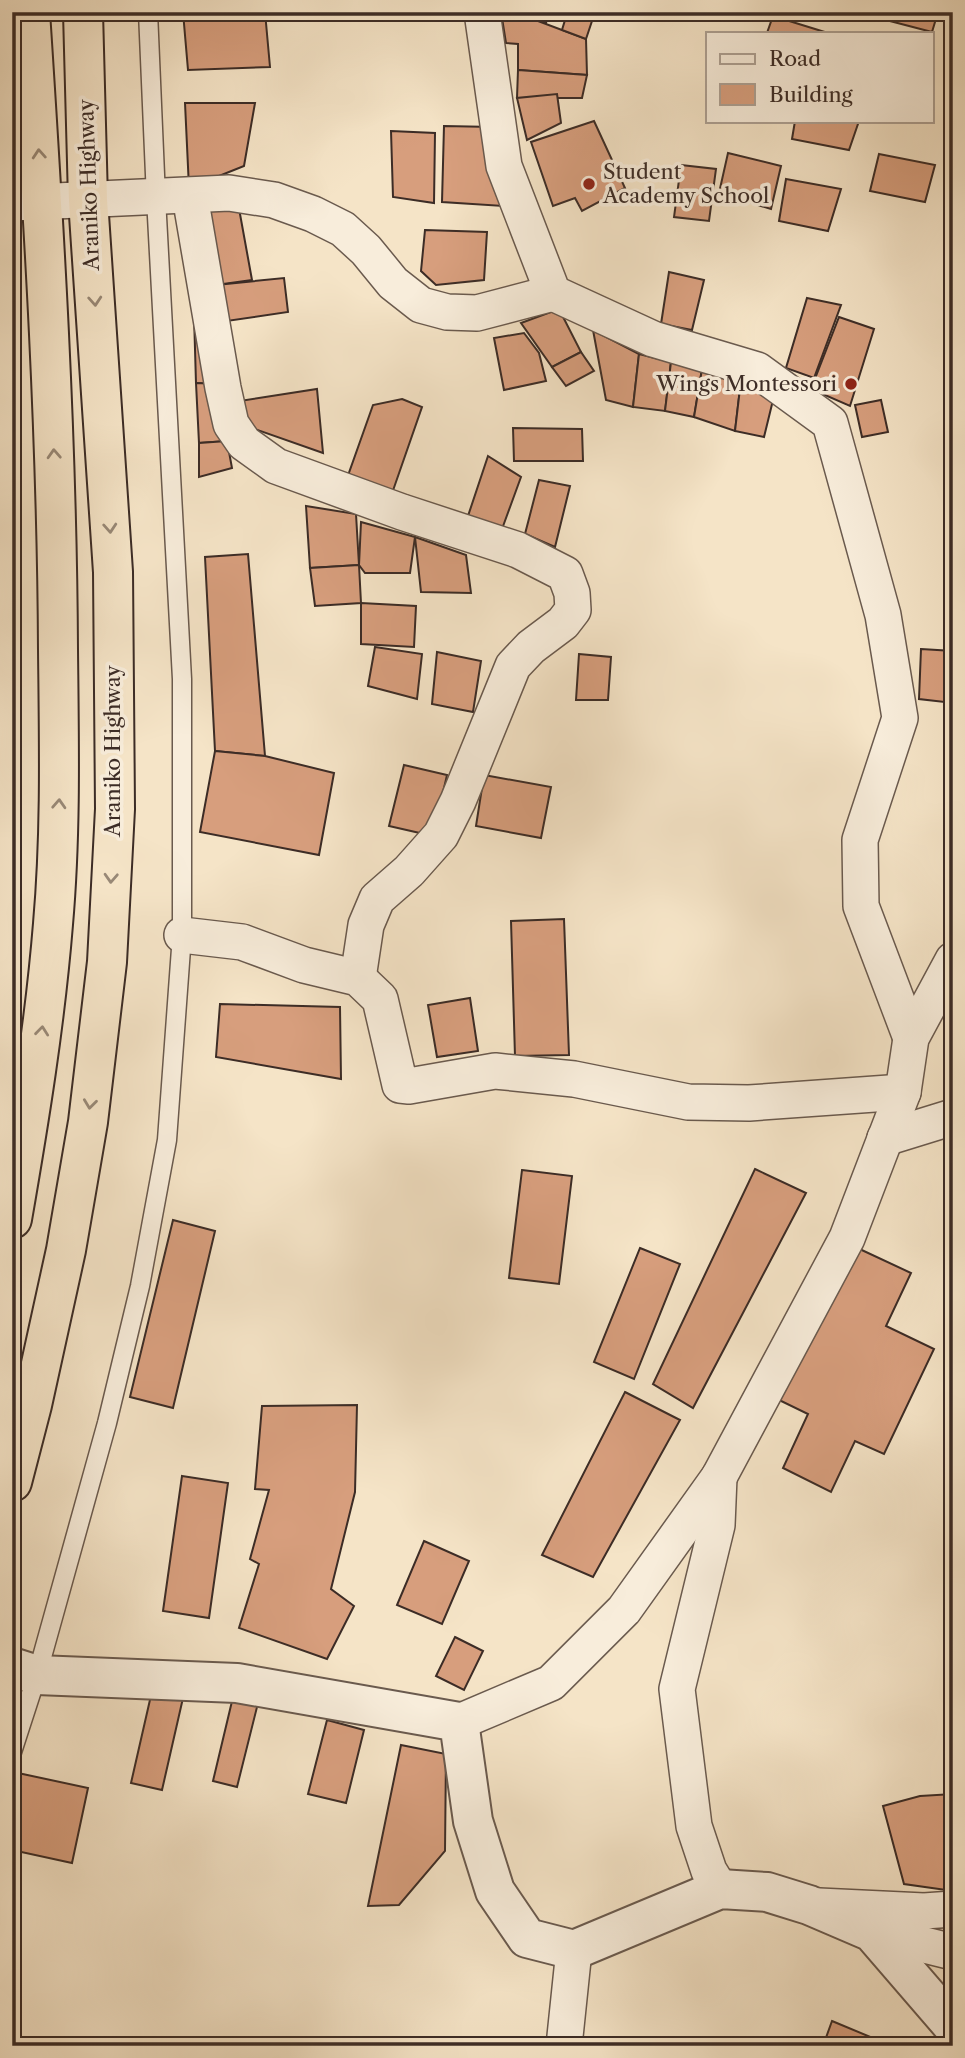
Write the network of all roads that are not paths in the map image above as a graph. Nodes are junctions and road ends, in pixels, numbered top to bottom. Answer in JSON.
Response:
{"nodes":[{"id":1,"x":30,"y":12,"type":"edge"},
{"id":2,"x":83,"y":12,"type":"edge"},
{"id":3,"x":148,"y":12,"type":"edge"},
{"id":4,"x":482,"y":12,"type":"edge"},
{"id":5,"x":190,"y":196,"type":"junction"},
{"id":6,"x":156,"y":198,"type":"junction"},
{"id":7,"x":88,"y":201,"type":"junction"},
{"id":8,"x":27,"y":203,"type":"edge"},
{"id":9,"x":553,"y":293,"type":"junction"},
{"id":10,"x":182,"y":935,"type":"junction"},
{"id":11,"x":953,"y":960,"type":"edge"},
{"id":12,"x":358,"y":978,"type":"junction"},
{"id":13,"x":911,"y":1038,"type":"junction"},
{"id":14,"x":903,"y":1092,"type":"junction"},
{"id":15,"x":953,"y":1117,"type":"edge"},
{"id":16,"x":885,"y":1138,"type":"junction"},
{"id":17,"x":12,"y":1219,"type":"edge"},
{"id":18,"x":719,"y":1477,"type":"junction"},
{"id":19,"x":12,"y":1482,"type":"edge"},
{"id":20,"x":25,"y":1671,"type":"edge"},
{"id":21,"x":459,"y":1722,"type":"junction"},
{"id":22,"x":12,"y":1752,"type":"edge"},
{"id":23,"x":720,"y":1889,"type":"junction"},
{"id":24,"x":809,"y":1905,"type":"junction"},
{"id":25,"x":953,"y":1909,"type":"edge"},
{"id":26,"x":872,"y":1933,"type":"junction"},
{"id":27,"x":574,"y":1950,"type":"junction"},
{"id":28,"x":953,"y":1952,"type":"edge"},
{"id":29,"x":953,"y":2026,"type":"edge"},
{"id":30,"x":564,"y":2046,"type":"edge"}],
"edges":[{"from":8,"to":1,"type":"highway","one_way":true},
{"from":2,"to":7,"type":"highway","name":"Araniko Highway"},
{"from":3,"to":6,"type":"lane"},
{"from":4,"to":9,"type":"street"},
{"from":5,"to":6,"type":"street"},
{"from":5,"to":9,"type":"street"},
{"from":5,"to":12,"type":"street"},
{"from":6,"to":7,"type":"street"},
{"from":6,"to":10,"type":"lane"},
{"from":7,"to":8,"type":"street"},
{"from":7,"to":19,"type":"highway","name":"Araniko Highway","one_way":true},
{"from":17,"to":8,"type":"highway","one_way":true},
{"from":9,"to":13,"type":"street"},
{"from":10,"to":12,"type":"street"},
{"from":10,"to":20,"type":"lane"},
{"from":11,"to":13,"type":"street"},
{"from":12,"to":14,"type":"street"},
{"from":13,"to":14,"type":"street"},
{"from":14,"to":16,"type":"street"},
{"from":15,"to":16,"type":"street"},
{"from":16,"to":18,"type":"street"},
{"from":18,"to":21,"type":"street"},
{"from":18,"to":23,"type":"street"},
{"from":20,"to":21,"type":"street"},
{"from":20,"to":22,"type":"lane"},
{"from":21,"to":27,"type":"street"},
{"from":23,"to":24,"type":"street"},
{"from":23,"to":27,"type":"street"},
{"from":24,"to":25,"type":"street"},
{"from":24,"to":26,"type":"street"},
{"from":26,"to":28,"type":"street"},
{"from":26,"to":29,"type":"street"},
{"from":27,"to":30,"type":"street"}]}
